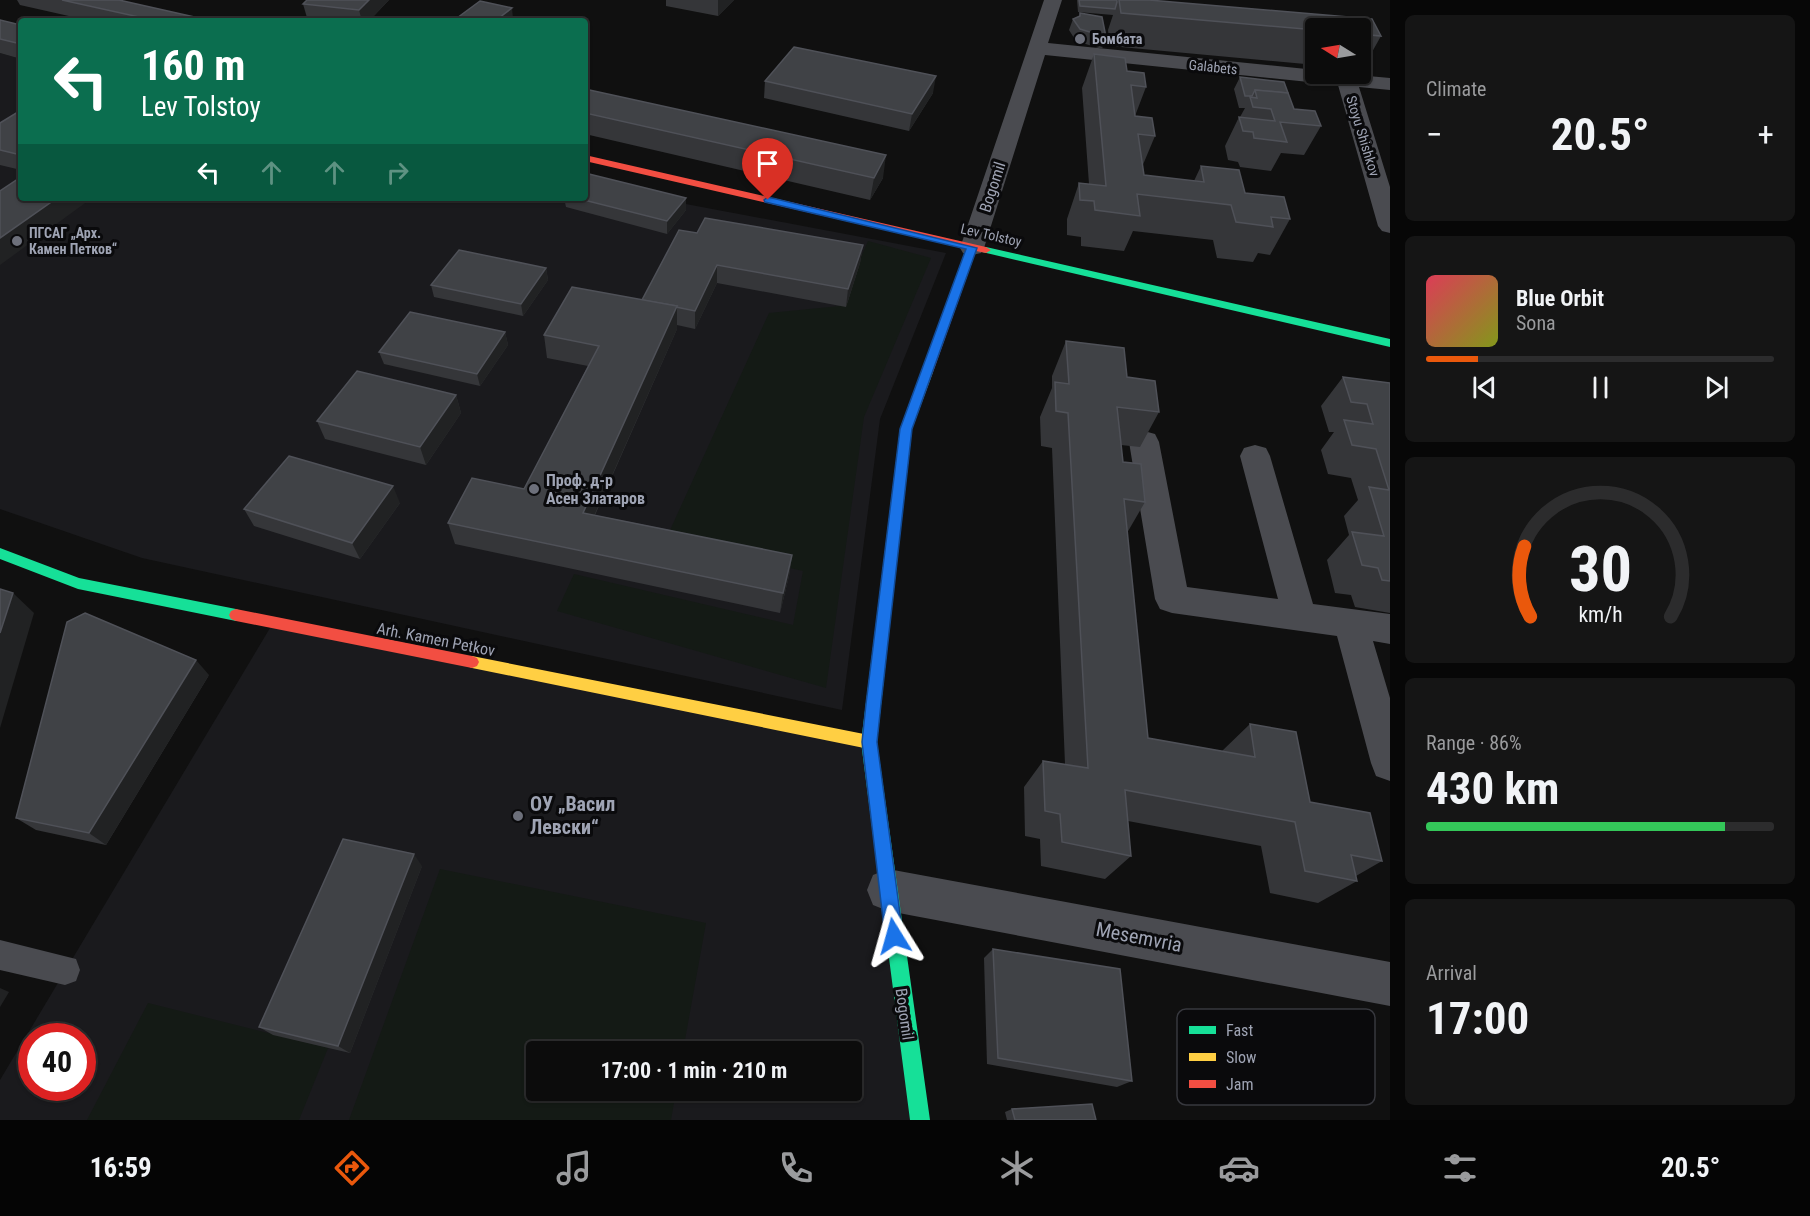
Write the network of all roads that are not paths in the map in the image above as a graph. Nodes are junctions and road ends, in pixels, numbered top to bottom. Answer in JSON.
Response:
{"nodes":[{"id":1,"x":1053,"y":0,"type":"edge"},
{"id":2,"x":1037,"y":48,"type":"junction"},
{"id":3,"x":1305,"y":77,"type":"edge"},
{"id":4,"x":1371,"y":83,"type":"edge"},
{"id":5,"x":1348,"y":84,"type":"edge"},
{"id":6,"x":1390,"y":84,"type":"edge"},
{"id":7,"x":588,"y":159,"type":"edge"},
{"id":8,"x":1390,"y":226,"type":"edge"},
{"id":9,"x":972,"y":248,"type":"junction"},
{"id":10,"x":1390,"y":343,"type":"edge"},
{"id":11,"x":1144,"y":442,"type":"edge"},
{"id":12,"x":1255,"y":456,"type":"dead end"},
{"id":13,"x":0,"y":553,"type":"edge"},
{"id":14,"x":1300,"y":617,"type":"junction"},
{"id":15,"x":1351,"y":624,"type":"junction"},
{"id":16,"x":1390,"y":630,"type":"edge"},
{"id":17,"x":869,"y":742,"type":"junction"},
{"id":18,"x":1390,"y":763,"type":"edge"},
{"id":19,"x":888,"y":890,"type":"junction"},
{"id":20,"x":0,"y":955,"type":"edge"},
{"id":21,"x":65,"y":970,"type":"dead end"},
{"id":22,"x":1390,"y":984,"type":"edge"},
{"id":23,"x":920,"y":1120,"type":"edge"}],
"edges":[{"from":1,"to":2,"type":"street","name":"Bogomil"},
{"from":2,"to":3,"type":"street","name":"Galabets"},
{"from":2,"to":9,"type":"street","name":"Bogomil"},
{"from":4,"to":6,"type":"street","name":"Galabets"},
{"from":5,"to":8,"type":"street","name":"Stoyu Shishkov"},
{"from":7,"to":9,"type":"street","name":"Lev Tolstoy"},
{"from":9,"to":10,"type":"street","name":"Lev Tolstoy"},
{"from":9,"to":17,"type":"street","name":"Bogomil"},
{"from":11,"to":14,"type":"street"},
{"from":12,"to":14,"type":"street"},
{"from":13,"to":17,"type":"street","name":"Arh. Kamen Petkov"},
{"from":14,"to":15,"type":"street"},
{"from":15,"to":16,"type":"street"},
{"from":15,"to":18,"type":"street"},
{"from":17,"to":19,"type":"street","name":"Bogomil"},
{"from":19,"to":22,"type":"street","name":"Mesemvria"},
{"from":19,"to":23,"type":"street","name":"Bogomil"},
{"from":20,"to":21,"type":"lane"}]}
